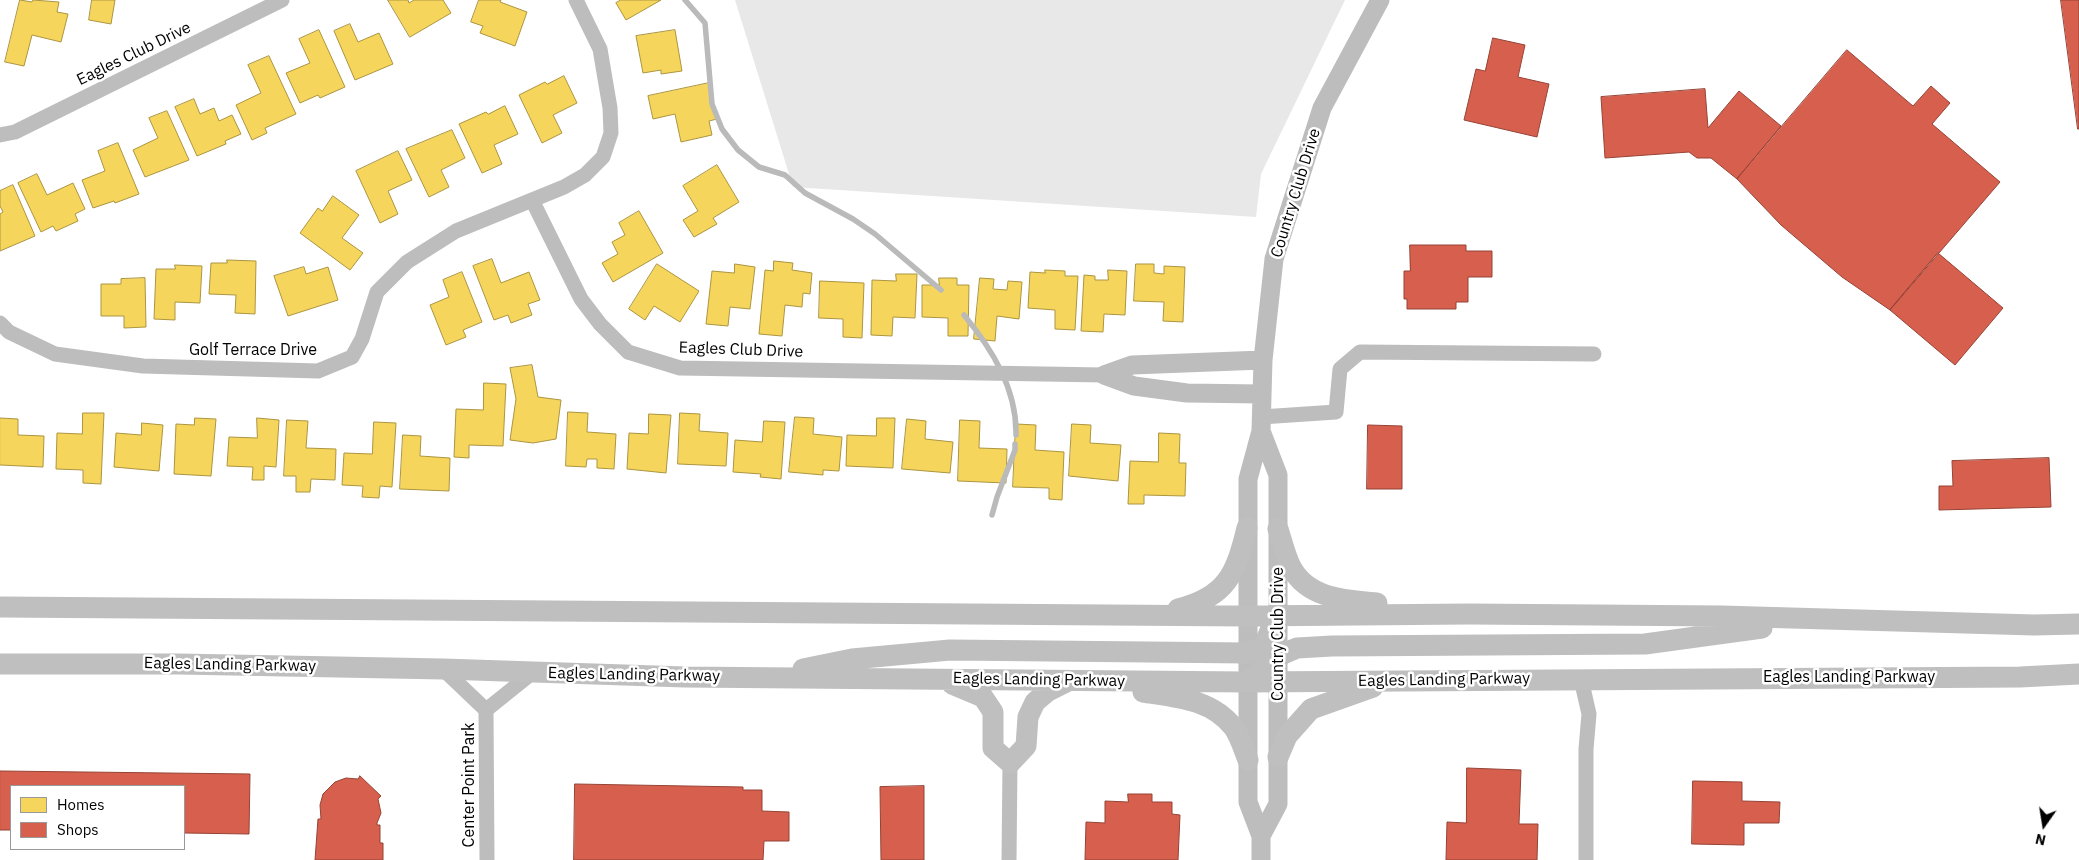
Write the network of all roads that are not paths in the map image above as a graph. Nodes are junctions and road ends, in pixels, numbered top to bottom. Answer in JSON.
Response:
{"nodes":[{"id":1,"x":282,"y":0,"type":"edge"},
{"id":2,"x":576,"y":0,"type":"edge"},
{"id":3,"x":1380,"y":0,"type":"edge"},
{"id":4,"x":0,"y":135,"type":"edge"},
{"id":5,"x":532,"y":200,"type":"junction"},
{"id":6,"x":0,"y":323,"type":"edge"},
{"id":7,"x":1594,"y":354,"type":"dead end"},
{"id":8,"x":1263,"y":360,"type":"junction"},
{"id":9,"x":1104,"y":375,"type":"junction"},
{"id":10,"x":1261,"y":394,"type":"junction"},
{"id":11,"x":1261,"y":424,"type":"junction"},
{"id":12,"x":1247,"y":528,"type":"junction"},
{"id":13,"x":1278,"y":530,"type":"junction"},
{"id":14,"x":0,"y":592,"type":"edge"},
{"id":15,"x":0,"y":607,"type":"edge"},
{"id":16,"x":113,"y":607,"type":"junction"},
{"id":17,"x":1469,"y":614,"type":"junction"},
{"id":18,"x":1152,"y":615,"type":"junction"},
{"id":19,"x":1277,"y":615,"type":"junction"},
{"id":20,"x":1247,"y":616,"type":"junction"},
{"id":21,"x":1824,"y":619,"type":"junction"},
{"id":22,"x":2079,"y":624,"type":"edge"},
{"id":23,"x":1247,"y":653,"type":"junction"},
{"id":24,"x":1278,"y":656,"type":"junction"},
{"id":25,"x":0,"y":664,"type":"edge"},
{"id":26,"x":443,"y":669,"type":"junction"},
{"id":27,"x":532,"y":673,"type":"junction"},
{"id":28,"x":2079,"y":674,"type":"edge"},
{"id":29,"x":758,"y":677,"type":"junction"},
{"id":30,"x":940,"y":679,"type":"junction"},
{"id":31,"x":1580,"y":679,"type":"junction"},
{"id":32,"x":1068,"y":680,"type":"junction"},
{"id":33,"x":1392,"y":681,"type":"junction"},
{"id":34,"x":1247,"y":682,"type":"junction"},
{"id":35,"x":1278,"y":682,"type":"junction"},
{"id":36,"x":486,"y":710,"type":"junction"},
{"id":37,"x":1278,"y":757,"type":"junction"},
{"id":38,"x":1248,"y":760,"type":"junction"},
{"id":39,"x":1010,"y":763,"type":"junction"},
{"id":40,"x":1262,"y":836,"type":"junction"},
{"id":41,"x":487,"y":860,"type":"edge"},
{"id":42,"x":1009,"y":860,"type":"edge"},
{"id":43,"x":1261,"y":860,"type":"edge"},
{"id":44,"x":1586,"y":860,"type":"edge"}],
"edges":[{"from":1,"to":4,"type":"street","name":"Eagles Club Drive"},
{"from":2,"to":5,"type":"street"},
{"from":3,"to":8,"type":"street","name":"Country Club Drive"},
{"from":5,"to":6,"type":"street","name":"Golf Terrace Drive"},
{"from":5,"to":9,"type":"street","name":"Eagles Club Drive"},
{"from":7,"to":11,"type":"street"},
{"from":8,"to":9,"type":"street"},
{"from":8,"to":10,"type":"street","name":"Country Club Drive"},
{"from":9,"to":10,"type":"street"},
{"from":10,"to":11,"type":"street","name":"Country Club Drive"},
{"from":11,"to":12,"type":"street","name":"Country Club Drive"},
{"from":11,"to":13,"type":"street","name":"Country Club Drive"},
{"from":12,"to":18,"type":"main road"},
{"from":12,"to":20,"type":"street","name":"Country Club Drive"},
{"from":13,"to":17,"type":"main road"},
{"from":13,"to":19,"type":"street","name":"Country Club Drive"},
{"from":14,"to":16,"type":"main road"},
{"from":15,"to":16,"type":"main road"},
{"from":16,"to":18,"type":"main road"},
{"from":17,"to":19,"type":"main road"},
{"from":17,"to":21,"type":"main road"},
{"from":18,"to":20,"type":"main road"},
{"from":19,"to":20,"type":"main road"},
{"from":19,"to":23,"type":"main road"},
{"from":19,"to":24,"type":"street","name":"Country Club Drive"},
{"from":20,"to":23,"type":"street","name":"Country Club Drive"},
{"from":21,"to":22,"type":"main road"},
{"from":21,"to":24,"type":"main road"},
{"from":23,"to":29,"type":"main road"},
{"from":23,"to":34,"type":"street","name":"Country Club Drive"},
{"from":24,"to":34,"type":"main road"},
{"from":24,"to":35,"type":"street","name":"Country Club Drive"},
{"from":25,"to":26,"type":"main road","name":"Eagles Landing Parkway"},
{"from":26,"to":27,"type":"main road","name":"Eagles Landing Parkway"},
{"from":26,"to":36,"type":"street","name":"Center Point Park"},
{"from":27,"to":29,"type":"main road","name":"Eagles Landing Parkway"},
{"from":27,"to":36,"type":"street","name":"Center Point Park"},
{"from":28,"to":31,"type":"main road","name":"Eagles Landing Parkway"},
{"from":29,"to":30,"type":"main road","name":"Eagles Landing Parkway"},
{"from":30,"to":32,"type":"main road","name":"Eagles Landing Parkway"},
{"from":30,"to":39,"type":"main road"},
{"from":31,"to":33,"type":"main road","name":"Eagles Landing Parkway"},
{"from":31,"to":44,"type":"street"},
{"from":32,"to":34,"type":"main road","name":"Eagles Landing Parkway"},
{"from":32,"to":38,"type":"main road"},
{"from":32,"to":39,"type":"main road"},
{"from":33,"to":35,"type":"main road","name":"Eagles Landing Parkway"},
{"from":33,"to":37,"type":"main road"},
{"from":34,"to":35,"type":"main road","name":"Eagles Landing Parkway"},
{"from":34,"to":38,"type":"street","name":"Country Club Drive"},
{"from":35,"to":37,"type":"street","name":"Country Club Drive"},
{"from":36,"to":41,"type":"street","name":"Center Point Park"},
{"from":37,"to":40,"type":"street","name":"Country Club Drive"},
{"from":38,"to":40,"type":"street","name":"Country Club Drive"},
{"from":39,"to":42,"type":"street"},
{"from":40,"to":43,"type":"street","name":"Country Club Drive"}]}
